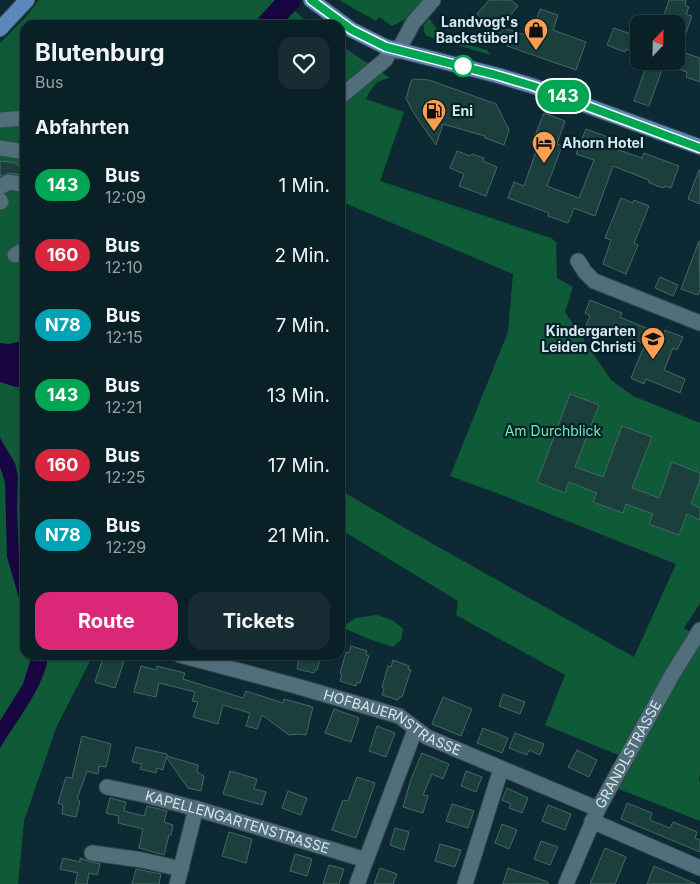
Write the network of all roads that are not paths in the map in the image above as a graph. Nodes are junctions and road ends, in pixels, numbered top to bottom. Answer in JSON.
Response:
{"nodes":[{"id":1,"x":27,"y":0,"type":"edge"},
{"id":2,"x":311,"y":0,"type":"edge"},
{"id":3,"x":433,"y":0,"type":"edge"},
{"id":4,"x":338,"y":20,"type":"edge"},
{"id":5,"x":345,"y":25,"type":"edge"},
{"id":6,"x":0,"y":29,"type":"edge"},
{"id":7,"x":394,"y":50,"type":"junction"},
{"id":8,"x":345,"y":93,"type":"edge"},
{"id":9,"x":20,"y":118,"type":"edge"},
{"id":10,"x":0,"y":120,"type":"edge"},
{"id":11,"x":0,"y":148,"type":"edge"},
{"id":12,"x":700,"y":148,"type":"edge"},
{"id":13,"x":20,"y":151,"type":"edge"},
{"id":14,"x":20,"y":184,"type":"edge"},
{"id":15,"x":0,"y":196,"type":"edge"},
{"id":16,"x":578,"y":260,"type":"dead end"},
{"id":17,"x":700,"y":323,"type":"edge"},
{"id":18,"x":700,"y":630,"type":"edge"},
{"id":19,"x":199,"y":660,"type":"edge"},
{"id":20,"x":415,"y":730,"type":"junction"},
{"id":21,"x":500,"y":769,"type":"junction"},
{"id":22,"x":107,"y":787,"type":"dead end"},
{"id":23,"x":196,"y":808,"type":"junction"},
{"id":24,"x":595,"y":815,"type":"junction"},
{"id":25,"x":92,"y":853,"type":"dead end"},
{"id":26,"x":366,"y":860,"type":"junction"},
{"id":27,"x":700,"y":868,"type":"edge"},
{"id":28,"x":181,"y":869,"type":"junction"},
{"id":29,"x":177,"y":884,"type":"edge"},
{"id":30,"x":357,"y":884,"type":"edge"},
{"id":31,"x":465,"y":884,"type":"edge"},
{"id":32,"x":566,"y":884,"type":"edge"}],
"edges":[{"from":1,"to":6,"type":"main road"},
{"from":2,"to":4,"type":"main road"},
{"from":3,"to":7,"type":"street"},
{"from":5,"to":7,"type":"main road"},
{"from":7,"to":8,"type":"street"},
{"from":7,"to":12,"type":"main road"},
{"from":9,"to":10,"type":"street"},
{"from":11,"to":13,"type":"street"},
{"from":14,"to":15,"type":"street"},
{"from":16,"to":17,"type":"street"},
{"from":18,"to":24,"type":"street","name":"GRANDLSTRASSE"},
{"from":19,"to":20,"type":"street","name":"HOFBAUERNSTRASSE"},
{"from":20,"to":21,"type":"street","name":"HOFBAUERNSTRASSE"},
{"from":20,"to":26,"type":"street"},
{"from":21,"to":24,"type":"street","name":"HOFBAUERNSTRASSE"},
{"from":21,"to":31,"type":"street"},
{"from":22,"to":23,"type":"street","name":"KAPELLENGARTENSTRASSE"},
{"from":23,"to":26,"type":"street","name":"KAPELLENGARTENSTRASSE"},
{"from":23,"to":28,"type":"street"},
{"from":24,"to":27,"type":"street","name":"HOFBAUERNSTRASSE"},
{"from":24,"to":32,"type":"street","name":"GRANDLSTRASSE"},
{"from":25,"to":28,"type":"street"},
{"from":26,"to":30,"type":"street"},
{"from":28,"to":29,"type":"street"}]}
